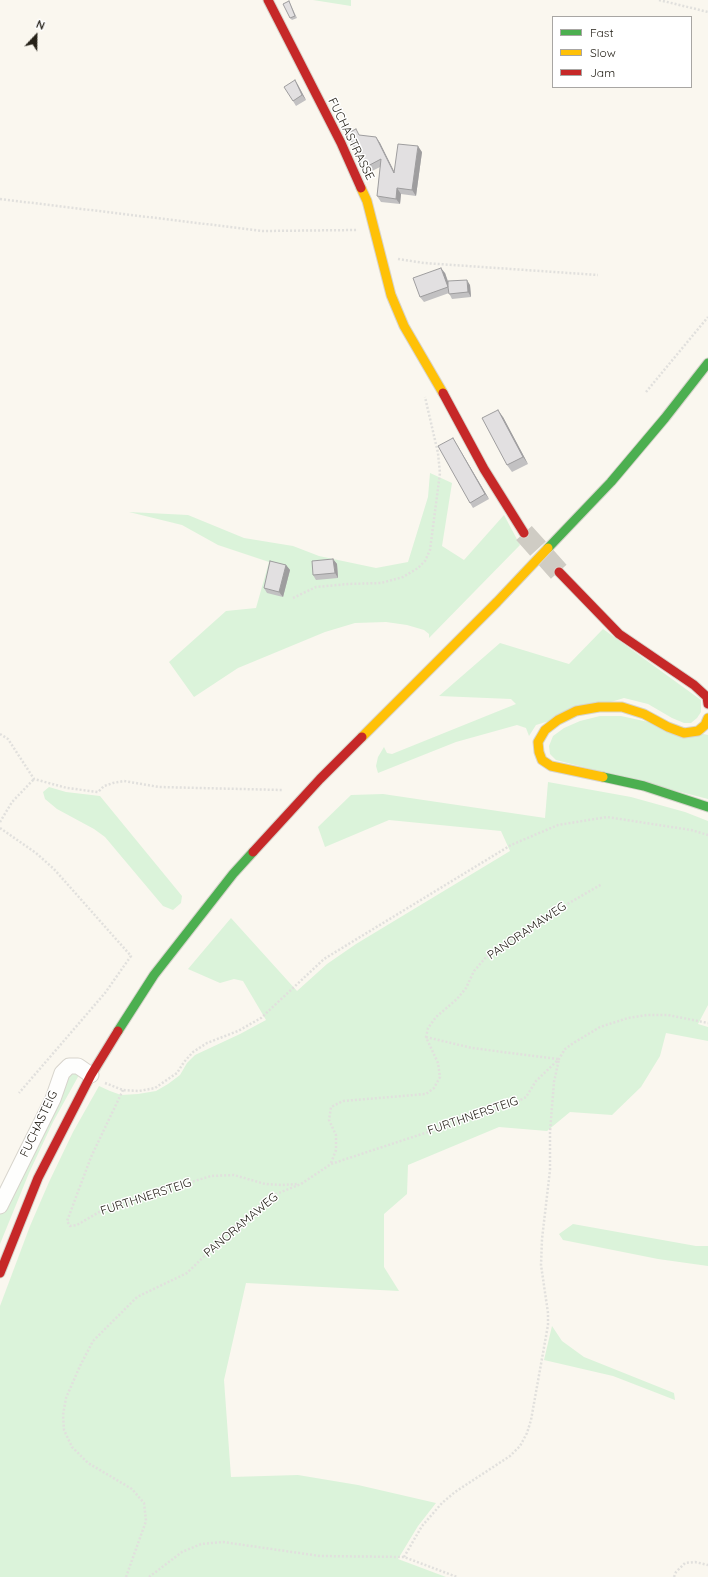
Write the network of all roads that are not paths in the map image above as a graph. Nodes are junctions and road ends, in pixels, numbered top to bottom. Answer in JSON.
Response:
{"nodes":[{"id":1,"x":268,"y":0,"type":"edge"},
{"id":2,"x":708,"y":363,"type":"edge"},
{"id":3,"x":524,"y":533,"type":"tunnel mouth"},
{"id":4,"x":559,"y":572,"type":"tunnel mouth"},
{"id":5,"x":708,"y":704,"type":"edge"},
{"id":6,"x":708,"y":718,"type":"edge"},
{"id":7,"x":708,"y":807,"type":"edge"},
{"id":8,"x":91,"y":1074,"type":"junction"},
{"id":9,"x":0,"y":1206,"type":"edge"},
{"id":10,"x":0,"y":1273,"type":"edge"}],
"edges":[{"from":1,"to":3,"type":"street","name":"FUCHASTRASSE"},
{"from":2,"to":8,"type":"street"},
{"from":4,"to":5,"type":"street"},
{"from":6,"to":7,"type":"street"},
{"from":8,"to":9,"type":"street","name":"FUCHASTEIG"},
{"from":8,"to":10,"type":"street"}]}
